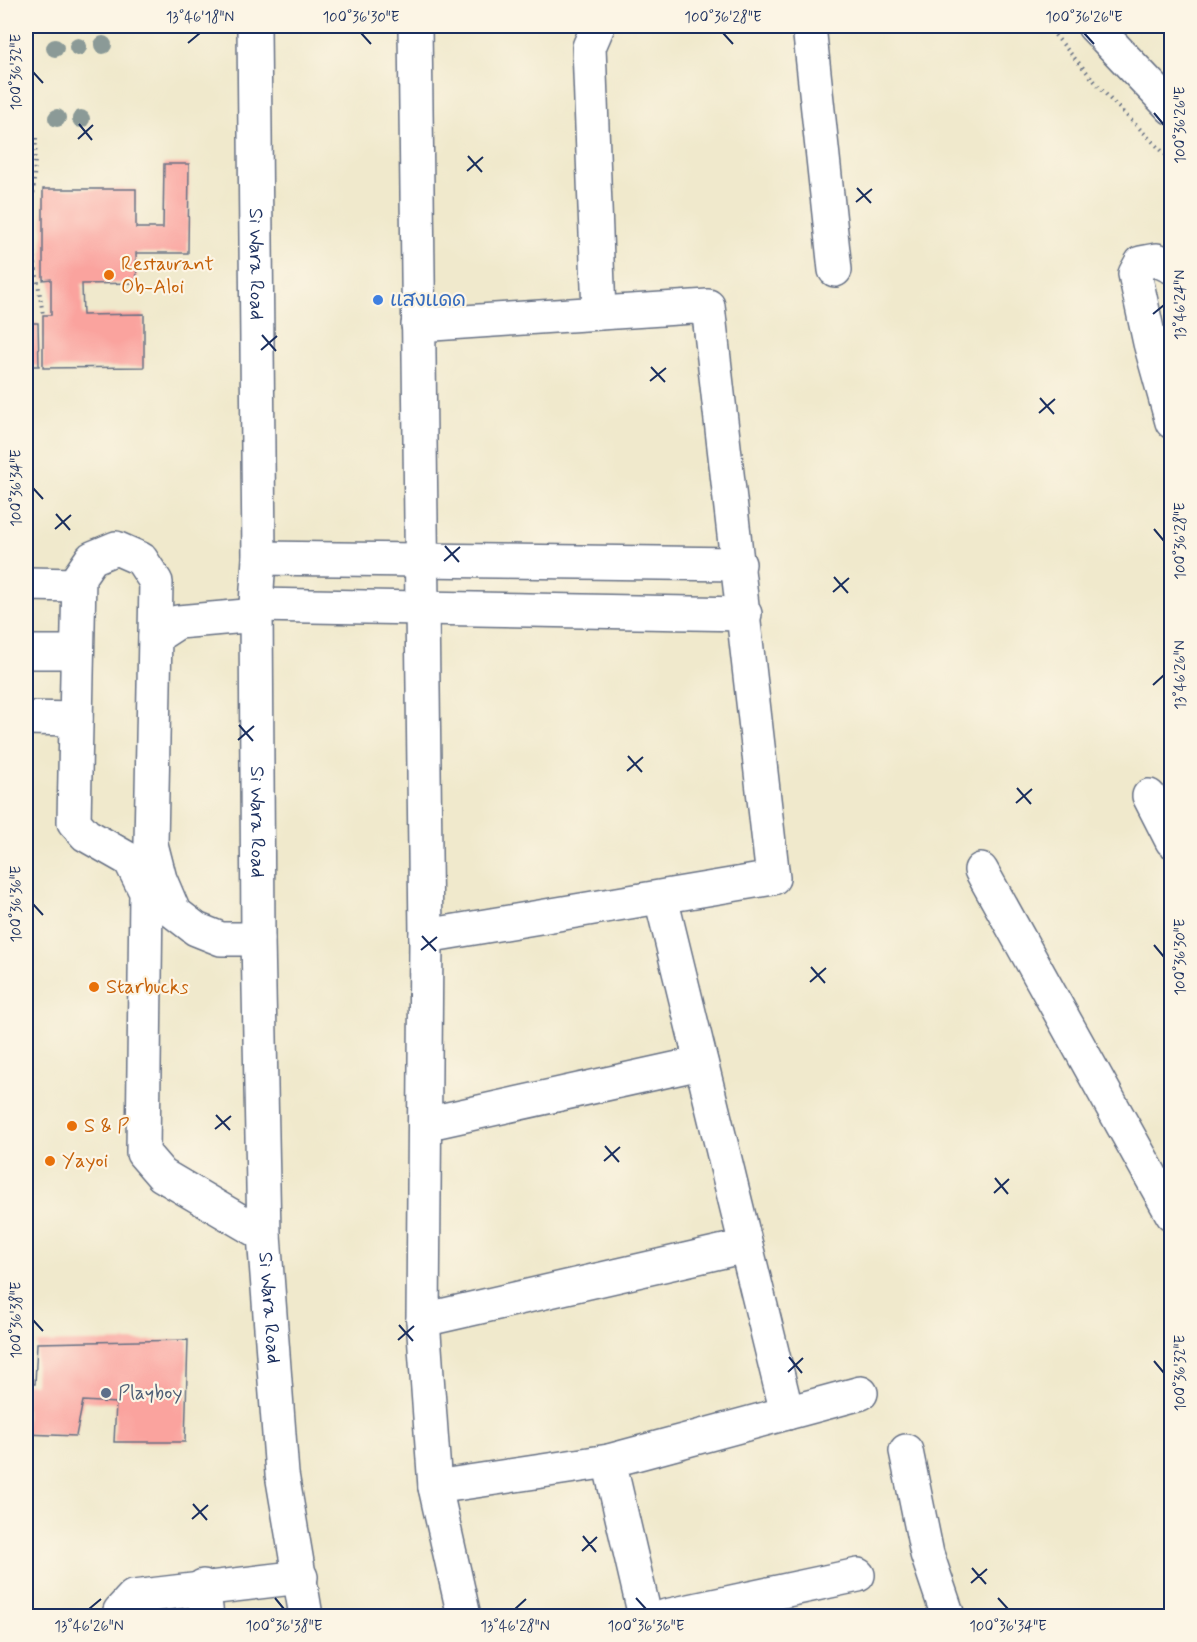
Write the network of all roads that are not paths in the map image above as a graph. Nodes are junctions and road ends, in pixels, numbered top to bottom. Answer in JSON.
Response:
{"nodes":[{"id":1,"x":254,"y":26,"type":"edge"},
{"id":2,"x":415,"y":26,"type":"edge"},
{"id":3,"x":598,"y":26,"type":"edge"},
{"id":4,"x":809,"y":26,"type":"edge"},
{"id":5,"x":1094,"y":26,"type":"edge"},
{"id":6,"x":1172,"y":108,"type":"edge"},
{"id":7,"x":1172,"y":267,"type":"edge"},
{"id":8,"x":835,"y":270,"type":"dead end"},
{"id":9,"x":599,"y":313,"type":"junction"},
{"id":10,"x":418,"y":325,"type":"junction"},
{"id":11,"x":1172,"y":422,"type":"edge"},
{"id":12,"x":259,"y":558,"type":"junction"},
{"id":13,"x":421,"y":560,"type":"junction"},
{"id":14,"x":739,"y":564,"type":"junction"},
{"id":15,"x":26,"y":584,"type":"edge"},
{"id":16,"x":78,"y":585,"type":"junction"},
{"id":17,"x":422,"y":608,"type":"junction"},
{"id":18,"x":256,"y":610,"type":"junction"},
{"id":19,"x":745,"y":614,"type":"junction"},
{"id":20,"x":155,"y":638,"type":"junction"},
{"id":21,"x":26,"y":652,"type":"edge"},
{"id":22,"x":77,"y":652,"type":"junction"},
{"id":23,"x":26,"y":718,"type":"edge"},
{"id":24,"x":76,"y":719,"type":"junction"},
{"id":25,"x":1149,"y":796,"type":"dead end"},
{"id":26,"x":1172,"y":841,"type":"edge"},
{"id":27,"x":981,"y":870,"type":"dead end"},
{"id":28,"x":661,"y":898,"type":"junction"},
{"id":29,"x":426,"y":936,"type":"junction"},
{"id":30,"x":258,"y":939,"type":"junction"},
{"id":31,"x":701,"y":1063,"type":"junction"},
{"id":32,"x":425,"y":1124,"type":"junction"},
{"id":33,"x":1172,"y":1214,"type":"edge"},
{"id":34,"x":264,"y":1235,"type":"junction"},
{"id":35,"x":746,"y":1246,"type":"junction"},
{"id":36,"x":423,"y":1320,"type":"junction"},
{"id":37,"x":861,"y":1393,"type":"dead end"},
{"id":38,"x":787,"y":1413,"type":"junction"},
{"id":39,"x":906,"y":1451,"type":"dead end"},
{"id":40,"x":609,"y":1461,"type":"junction"},
{"id":41,"x":435,"y":1487,"type":"junction"},
{"id":42,"x":858,"y":1575,"type":"dead end"},
{"id":43,"x":301,"y":1577,"type":"junction"},
{"id":44,"x":205,"y":1601,"type":"edge"},
{"id":45,"x":121,"y":1617,"type":"edge"},
{"id":46,"x":306,"y":1617,"type":"edge"},
{"id":47,"x":464,"y":1617,"type":"edge"},
{"id":48,"x":645,"y":1617,"type":"edge"},
{"id":49,"x":666,"y":1617,"type":"edge"},
{"id":50,"x":948,"y":1617,"type":"edge"}],
"edges":[{"from":1,"to":12,"type":"street","name":"Si Wara Road"},
{"from":2,"to":10,"type":"street"},
{"from":3,"to":9,"type":"street"},
{"from":4,"to":8,"type":"street"},
{"from":5,"to":6,"type":"street"},
{"from":7,"to":11,"type":"street"},
{"from":9,"to":10,"type":"street"},
{"from":9,"to":14,"type":"street"},
{"from":10,"to":13,"type":"street"},
{"from":12,"to":13,"type":"street"},
{"from":12,"to":18,"type":"street","name":"Si Wara Road"},
{"from":13,"to":14,"type":"street"},
{"from":13,"to":17,"type":"street"},
{"from":14,"to":19,"type":"street"},
{"from":15,"to":16,"type":"street"},
{"from":16,"to":20,"type":"street"},
{"from":16,"to":22,"type":"street"},
{"from":17,"to":18,"type":"street"},
{"from":17,"to":19,"type":"street"},
{"from":17,"to":29,"type":"street"},
{"from":18,"to":20,"type":"street"},
{"from":18,"to":30,"type":"street","name":"Si Wara Road"},
{"from":19,"to":28,"type":"street"},
{"from":20,"to":30,"type":"street"},
{"from":21,"to":22,"type":"street"},
{"from":22,"to":24,"type":"street"},
{"from":23,"to":24,"type":"street"},
{"from":24,"to":34,"type":"street"},
{"from":25,"to":26,"type":"street"},
{"from":27,"to":33,"type":"street"},
{"from":28,"to":29,"type":"street"},
{"from":28,"to":31,"type":"street"},
{"from":29,"to":32,"type":"street"},
{"from":30,"to":34,"type":"street","name":"Si Wara Road"},
{"from":31,"to":32,"type":"street"},
{"from":31,"to":35,"type":"street"},
{"from":32,"to":36,"type":"street"},
{"from":34,"to":43,"type":"street","name":"Si Wara Road"},
{"from":35,"to":36,"type":"street"},
{"from":35,"to":38,"type":"street"},
{"from":36,"to":41,"type":"street"},
{"from":37,"to":38,"type":"street"},
{"from":38,"to":40,"type":"street"},
{"from":39,"to":50,"type":"street"},
{"from":40,"to":41,"type":"street"},
{"from":40,"to":48,"type":"street"},
{"from":41,"to":47,"type":"street"},
{"from":42,"to":49,"type":"street"},
{"from":43,"to":44,"type":"street"},
{"from":43,"to":46,"type":"street","name":"Si Wara Road"},
{"from":44,"to":45,"type":"street"}]}
